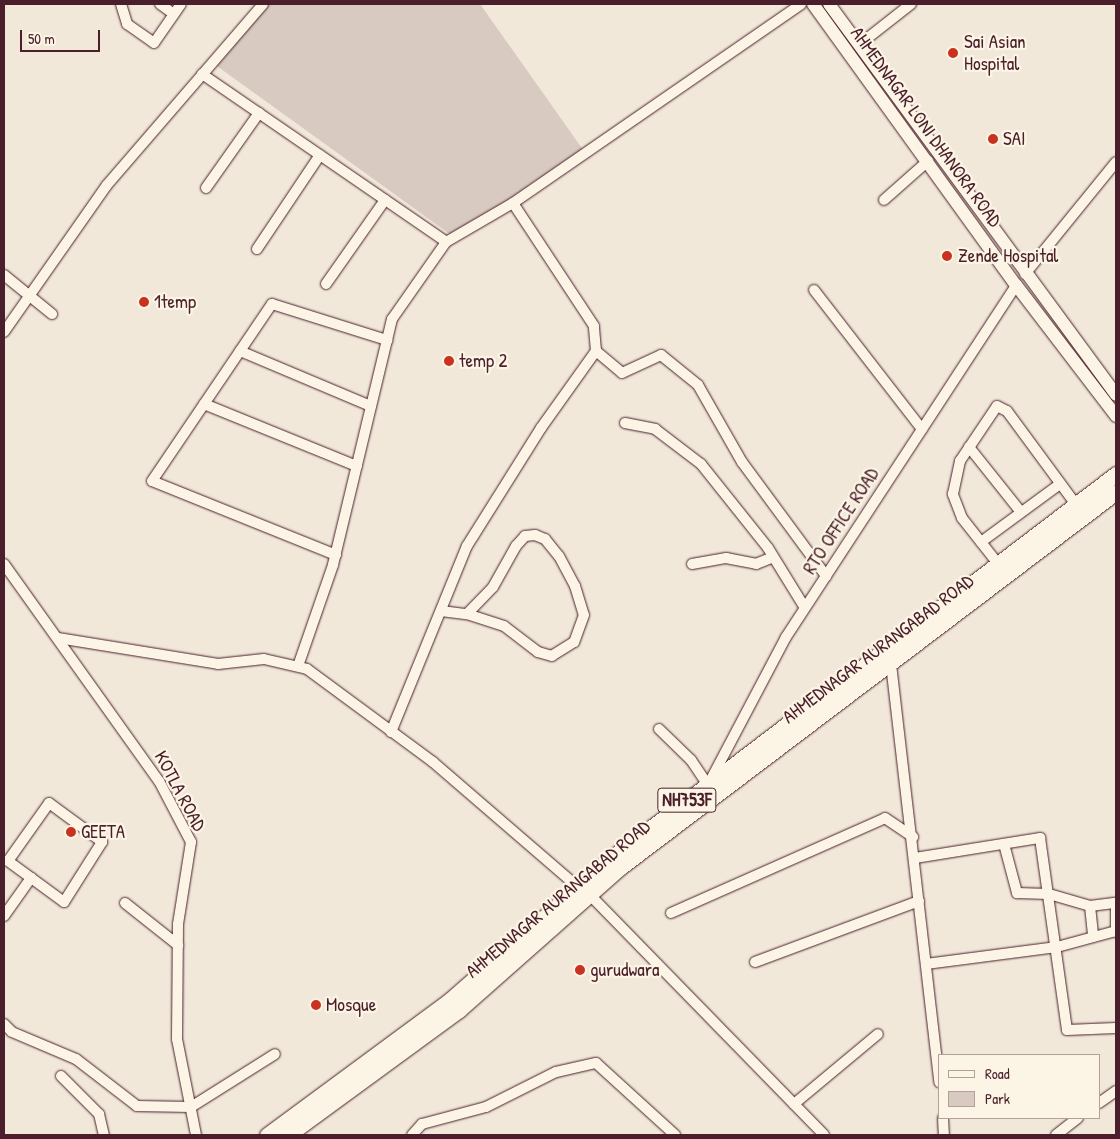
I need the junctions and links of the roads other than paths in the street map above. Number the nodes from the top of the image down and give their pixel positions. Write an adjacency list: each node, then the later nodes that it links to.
1 (120, 4): 9 (street)
2 (160, 4): 9 (street)
3 (181, 4): 9 (street)
4 (262, 4): 11 (street)
5 (801, 4): 19 (street)
6 (813, 4): 14 (main road, AHMEDNAGAR LONI DHANORA ROAD)
7 (830, 4): 10 (main road, AHMEDNAGAR LONI DHANORA ROAD)
8 (911, 4): 10 (street)
9 (174, 14)
10 (860, 44): 22 (main road, AHMEDNAGAR LONI DHANORA ROAD)
11 (202, 74): 12 (street); 27 (street)
12 (258, 113): 13 (street); 16 (street)
13 (320, 155): 17 (street); 21 (street)
14 (928, 160): 18 (street); 25 (main road, AHMEDNAGAR LONI DHANORA ROAD)
15 (1116, 162): 22 (street)
16 (206, 188)
17 (384, 200): 20 (street); 24 (street)
18 (884, 200)
19 (513, 203): 20 (street); 32 (street)
20 (446, 242): 30 (street)
21 (258, 250)
22 (1025, 274): 33 (main road, AHMEDNAGAR LONI DHANORA ROAD)
23 (4, 275): 27 (street)
24 (326, 284)
25 (1016, 285): 36 (main road, AHMEDNAGAR LONI DHANORA ROAD); 38 (street, RTO OFFICE ROAD)
26 (814, 290): 38 (street)
27 (30, 297): 28 (street); 29 (street)
28 (52, 314)
29 (4, 332)
30 (387, 340): 31 (street); 35 (street)
31 (240, 351): 34 (street); 35 (street)
32 (596, 351): 52 (street); 54 (street)
33 (1116, 395)
34 (204, 404): 40 (street); 47 (street)
35 (371, 406): 40 (street)
36 (1116, 416)
37 (625, 423): 48 (street)
38 (922, 429): 52 (street, RTO OFFICE ROAD)
39 (969, 448): 42 (street); 45 (street); 46 (street)
40 (357, 466): 47 (street)
41 (1116, 474): 44 (highway, NH753F)
42 (1060, 484): 44 (street); 45 (street)
43 (1116, 492): 57 (highway, AHMEDNAGAR AURANGABAD ROAD / NH753F)
44 (1076, 506): 51 (highway, NH753F)
45 (1020, 510): 46 (street)
46 (981, 542): 51 (street)
47 (336, 555): 58 (street)
48 (772, 557): 50 (street); 53 (street)
49 (4, 564): 56 (street, KOTLA ROAD)
50 (692, 564)
51 (999, 565): 61 (highway, NH753F)
52 (826, 576): 53 (street, RTO OFFICE ROAD)
53 (805, 608): 61 (street, RTO OFFICE ROAD)
54 (440, 611): 55 (street); 60 (street)
55 (467, 614): 55 (street)
56 (58, 638): 58 (street); 75 (street, KOTLA ROAD)
57 (891, 664): 62 (street); 66 (highway, AHMEDNAGAR AURANGABAD ROAD / NH753F)
58 (298, 666): 60 (street)
59 (659, 729): 61 (street)
60 (391, 732): 66 (street)
61 (708, 785): 66 (highway, NH753F)
62 (913, 837): 64 (street); 71 (street)
63 (1004, 844): 64 (street); 67 (street); 67 (street)
64 (915, 858): 68 (street)
65 (31, 878): 65 (street); 72 (street)
66 (584, 891): 87 (street); 94 (highway, NH753F); 95 (highway, AHMEDNAGAR AURANGABAD ROAD / NH753F)
67 (1049, 894): 70 (street); 76 (street)
68 (919, 901): 77 (street); 78 (street)
69 (125, 903): 75 (street)
70 (1090, 906): 73 (street); 74 (street)
71 (670, 913)
72 (4, 916)
73 (1116, 932): 74 (street)
74 (1093, 937): 76 (street)
75 (178, 945): 88 (street, KOTLA ROAD)
76 (1057, 947): 78 (street); 80 (street)
77 (755, 962)
78 (926, 964): 83 (street)
79 (4, 1024): 88 (street)
80 (1116, 1028)
81 (878, 1034): 87 (street)
82 (275, 1054): 88 (street)
83 (938, 1073)
84 (60, 1076): 92 (street)
85 (1116, 1091): 86 (street)
86 (1100, 1102)
87 (794, 1104): 98 (street)
88 (191, 1107): 93 (street, KOTLA ROAD)
89 (943, 1119): 99 (street)
90 (1077, 1119): 91 (street)
91 (1060, 1132): 100 (street)
92 (104, 1135)
93 (196, 1135)
94 (267, 1135)
95 (288, 1135)
96 (412, 1135): 97 (street)
97 (675, 1135)
98 (824, 1135)
99 (944, 1135)
100 (1046, 1135)

